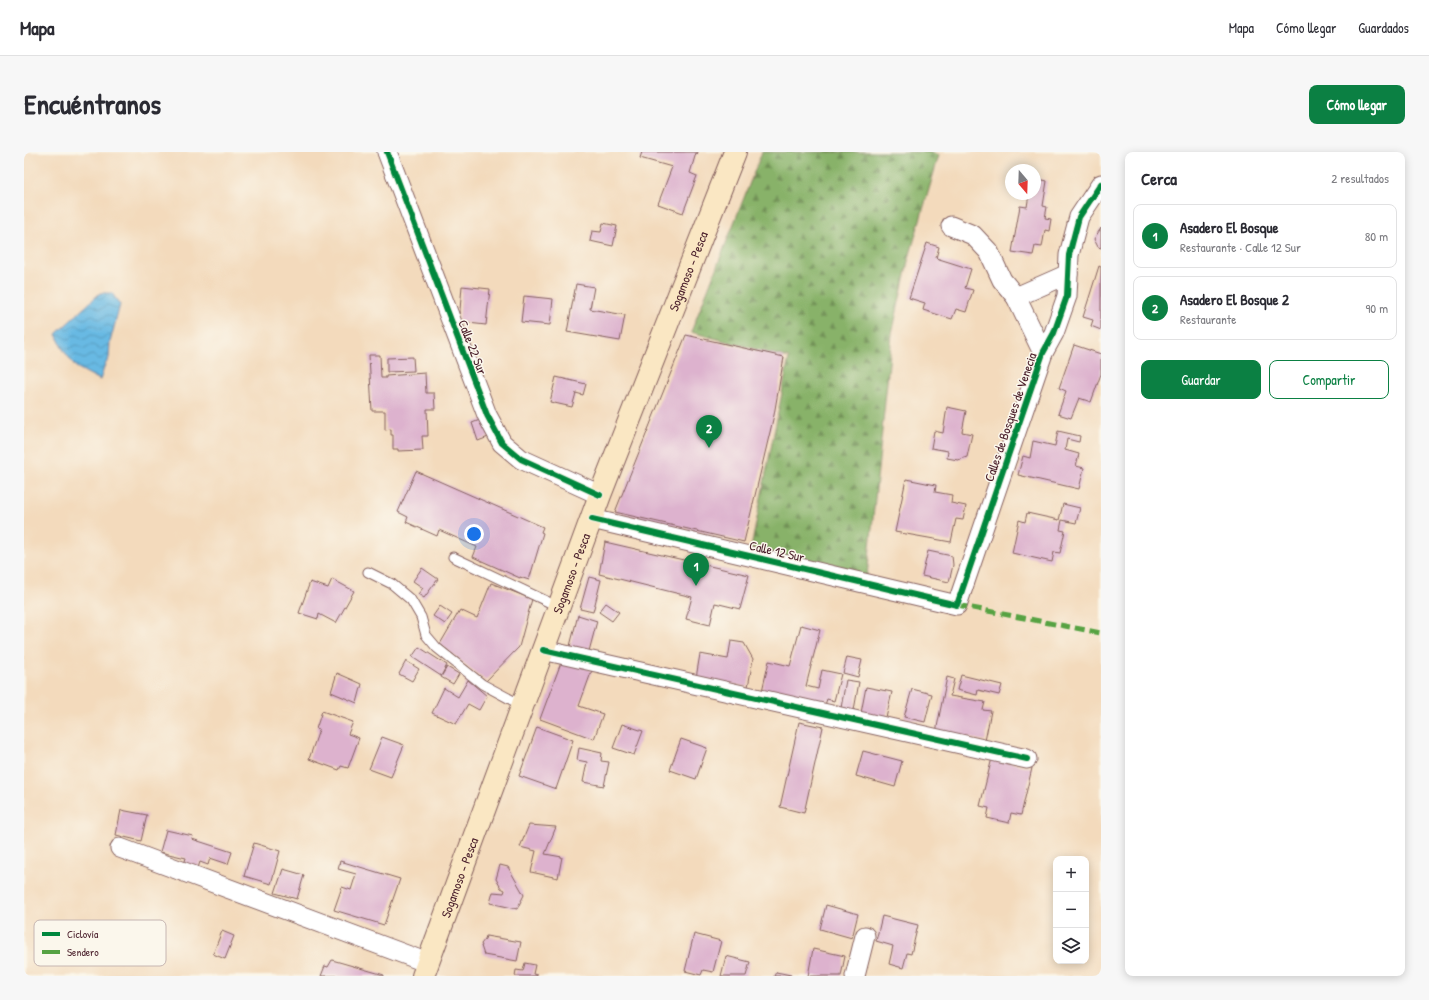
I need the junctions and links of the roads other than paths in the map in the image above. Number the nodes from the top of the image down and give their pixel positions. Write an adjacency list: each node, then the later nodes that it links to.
1 (387, 152): 8 (street, Calle 22 Sur)
2 (735, 152): 8 (main road, Sogamoso - Pesca)
3 (1101, 184): 5 (street, Calles de Bosques de Venecia)
4 (951, 226): 6 (street, Calles de Bosques de Venecia)
5 (1068, 274): 6 (street); 7 (street, Calles de Bosques de Venecia)
6 (1016, 297): 7 (street, Calles de Bosques de Venecia)
7 (1043, 353): 12 (street, Calles de Bosques de Venecia)
8 (600, 495): 9 (main road, Sogamoso - Pesca)
9 (592, 519): 12 (street, Calle 12 Sur); 13 (main road, Sogamoso - Pesca)
10 (453, 557): 13 (lane)
11 (368, 572): 15 (lane)
12 (957, 605)
13 (559, 606): 14 (main road, Sogamoso - Pesca)
14 (543, 650): 15 (main road, Sogamoso - Pesca); 16 (street)
15 (522, 706): 19 (main road, Sogamoso - Pesca)
16 (1027, 759)
17 (120, 848): 19 (street)
18 (865, 936): 20 (street)
19 (426, 969)
20 (855, 976)

